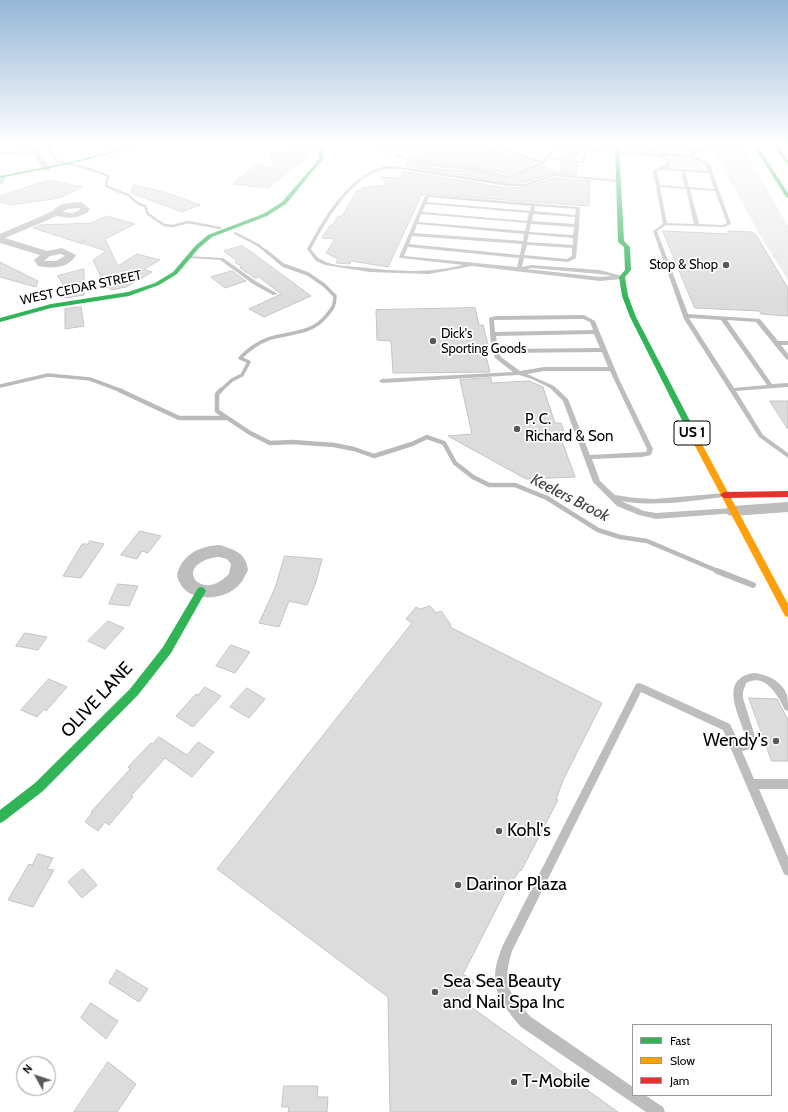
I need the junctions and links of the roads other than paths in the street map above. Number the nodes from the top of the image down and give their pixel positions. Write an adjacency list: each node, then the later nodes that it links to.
1 (289, 197): 30 (main road, WEST CEDAR STREET)
2 (343, 197): 35 (lane)
3 (427, 197): 9 (lane)
4 (437, 197): 10 (lane)
5 (618, 197): 36 (main road, US 1)
6 (660, 197): 17 (lane)
7 (689, 197): 18 (lane)
8 (719, 197): 18 (lane)
9 (424, 203): 11 (lane); 13 (lane)
10 (532, 205): 11 (lane); 14 (lane)
11 (531, 212): 14 (lane); 15 (lane)
12 (57, 213): 22 (street)
13 (420, 213): 15 (lane); 16 (lane)
14 (577, 216): 19 (lane)
15 (529, 222): 19 (lane); 20 (lane)
16 (416, 223): 20 (lane); 21 (lane)
17 (665, 224): 18 (lane); 38 (lane)
18 (697, 225)
19 (577, 226): 23 (lane)
20 (527, 232): 23 (lane); 25 (lane)
21 (411, 234): 25 (lane); 26 (lane)
22 (0, 237)
23 (576, 237): 27 (lane)
24 (0, 240): 28 (street)
25 (524, 243): 27 (lane); 29 (lane)
26 (406, 245): 29 (lane); 31 (lane)
27 (575, 247): 29 (lane)
28 (47, 254)
29 (521, 256): 34 (lane)
30 (189, 257): 37 (lane); 40 (main road, WEST CEDAR STREET)
31 (401, 257): 33 (lane); 35 (lane)
32 (612, 262): 36 (main road, US 1)
33 (472, 264): 34 (lane); 35 (lane)
34 (520, 269): 36 (lane)
35 (390, 271)
36 (622, 277): 59 (main road, US 1)
37 (275, 294)
38 (686, 316): 39 (lane); 53 (lane)
39 (723, 318): 43 (lane); 52 (lane)
40 (0, 320)
41 (597, 332): 42 (lane); 42 (lane); 45 (lane)
42 (493, 334): 46 (lane)
43 (776, 343): 44 (lane); 47 (lane)
44 (788, 343)
45 (604, 350): 46 (lane); 48 (lane)
46 (496, 351): 49 (lane)
47 (788, 358)
48 (611, 368): 49 (lane); 57 (lane)
49 (519, 374): 50 (lane); 57 (lane)
50 (382, 381)
51 (788, 385): 52 (lane)
52 (771, 386): 53 (lane)
53 (731, 390): 54 (lane)
54 (773, 446): 55 (lane); 56 (lane)
55 (788, 450)
56 (788, 456)
57 (588, 457): 60 (lane)
58 (788, 494): 59 (main road)
59 (724, 496): 60 (lane); 62 (main road, US 1)
60 (614, 497): 62 (lane)
61 (788, 507): 62 (street)
62 (732, 511): 64 (main road, US 1)
63 (201, 591): 69 (main road, OLIVE LANE)
64 (788, 613)
65 (788, 707): 66 (lane)
66 (736, 748): 67 (lane); 71 (lane)
67 (753, 784): 68 (lane); 70 (lane)
68 (788, 784)
69 (0, 816)
70 (788, 870)
71 (632, 1094)
72 (635, 1096): 73 (lane)
73 (658, 1112)

